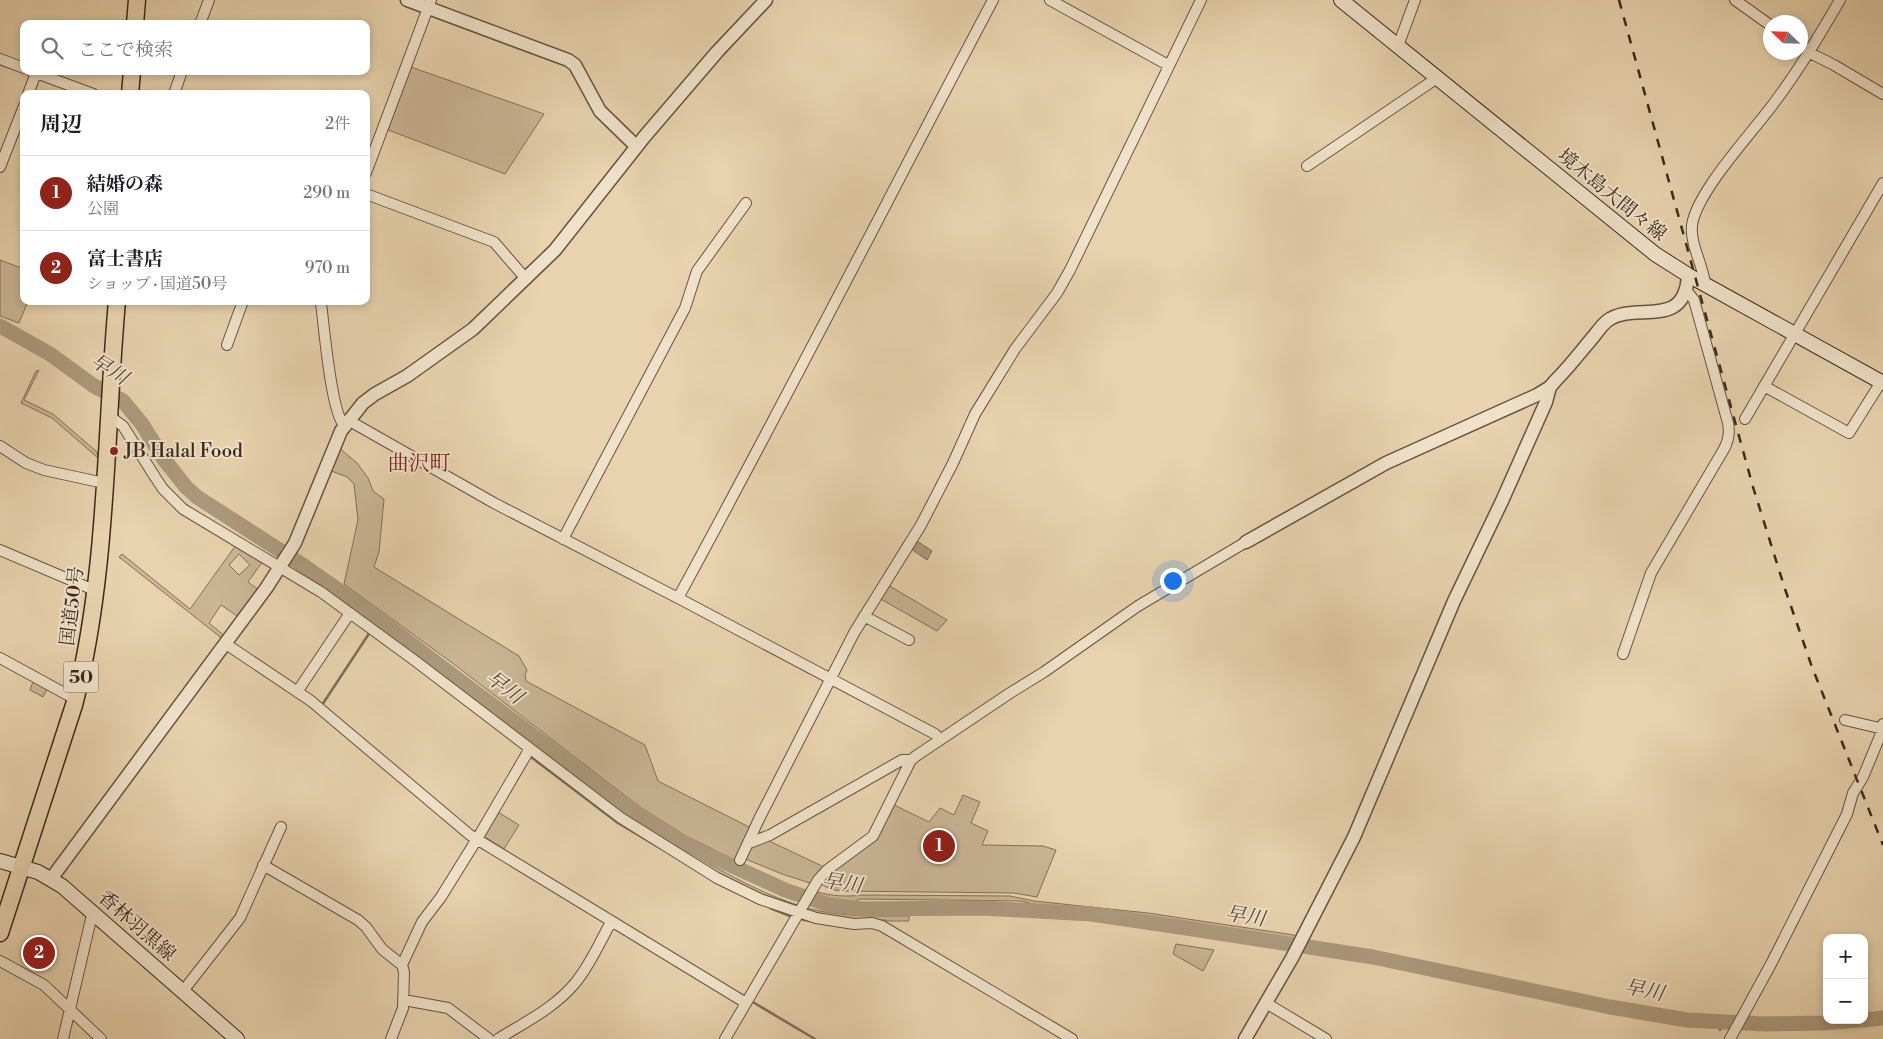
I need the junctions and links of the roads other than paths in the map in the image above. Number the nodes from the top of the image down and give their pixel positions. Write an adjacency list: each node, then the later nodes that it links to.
1 (137, 0): 13 (highway)
2 (209, 0): 14 (street)
3 (407, 0): 12 (street)
4 (766, 0): 32 (street)
5 (993, 0): 61 (street)
6 (1050, 0): 19 (street)
7 (1201, 0): 19 (street)
8 (1341, 0): 16 (main road, 境木島大間々線)
9 (1415, 0): 16 (street)
10 (1735, 0): 15 (street)
11 (1840, 0): 17 (street)
12 (430, 4): 32 (street); 33 (street)
13 (135, 20)
14 (202, 20)
15 (1763, 20)
16 (1398, 46): 25 (main road, 境木島大間々線)
17 (1810, 53): 30 (street); 41 (street)
18 (0, 60): 20 (street)
19 (1168, 65): 63 (street)
20 (20, 67)
21 (33, 75): 26 (street)
22 (42, 75): 27 (street)
23 (132, 75): 28 (highway)
24 (181, 75): 29 (street)
25 (1437, 78): 34 (street); 39 (main road, 境木島大間々線)
26 (29, 90)
27 (82, 90)
28 (130, 90)
29 (175, 90)
30 (1883, 94)
31 (20, 116): 35 (street)
32 (636, 146): 40 (street)
33 (370, 162)
34 (1307, 166)
35 (0, 167)
36 (1883, 184): 46 (street)
37 (370, 196): 40 (street)
38 (746, 204): 56 (street)
39 (1688, 275): 41 (main road, 境木島大間々線); 42 (street)
40 (526, 279): 53 (street)
41 (1704, 284): 46 (main road, 境木島大間々線)
42 (1687, 291): 50 (street); 66 (street)
43 (116, 305): 51 (highway, 国道50号 / 50)
44 (241, 305): 47 (street)
45 (321, 305): 53 (street)
46 (1794, 334): 48 (main road, 境木島大間々線); 49 (street)
47 (226, 345)
48 (1882, 383): 49 (street)
49 (1764, 386): 52 (street)
50 (1550, 387): 57 (street); 92 (street)
51 (108, 413): 55 (highway, 国道50号 / 50); 59 (street)
52 (1745, 419)
53 (346, 422): 56 (street); 59 (street)
54 (0, 446): 55 (street)
55 (104, 483): 60 (highway, 国道50号 / 50)
56 (563, 539): 61 (street)
57 (1246, 542): 73 (street)
58 (0, 550): 60 (street)
59 (280, 566): 62 (street); 65 (street)
60 (96, 590): 70 (highway, 国道50号 / 50)
61 (678, 598): 68 (street)
62 (350, 613): 69 (street); 74 (street)
63 (864, 616): 64 (street); 68 (street)
64 (909, 640)
65 (226, 644): 69 (street); 83 (street)
66 (1623, 654)
67 (0, 658): 70 (street)
68 (832, 680): 73 (street); 78 (street)
69 (297, 692): 77 (street)
70 (75, 699): 82 (highway, 国道50号 / 50)
71 (1845, 720): 72 (street)
72 (1883, 728): 95 (street)
73 (940, 739): 75 (street)
74 (529, 750): 77 (street); 84 (street)
75 (911, 760): 78 (street); 84 (street)
76 (281, 827): 81 (street)
77 (477, 839): 86 (street); 89 (street)
78 (749, 843): 79 (street)
79 (740, 860)
80 (0, 861): 82 (main road, 香林羽黒線)
81 (263, 865): 89 (street); 90 (street)
82 (22, 867): 83 (main road, 香林羽黒線); 87 (highway, 国道50号 / 50)
83 (50, 878): 85 (main road, 香林羽黒線)
84 (800, 911): 93 (street); 103 (street)
85 (94, 913): 90 (main road, 香林羽黒線); 94 (street)
86 (611, 922): 93 (street); 101 (street)
87 (0, 933)
88 (0, 961): 94 (street)
89 (402, 965): 91 (street)
90 (183, 991): 98 (main road, 香林羽黒線)
91 (404, 1000): 99 (street); 100 (street)
92 (1266, 1003): 104 (street); 105 (street)
93 (746, 1004): 102 (street)
94 (70, 1008): 96 (street); 97 (street)
95 (1732, 1036)
96 (63, 1039)
97 (101, 1039)
98 (237, 1039)
99 (391, 1039)
100 (489, 1039)
101 (498, 1039)
102 (725, 1039)
103 (1072, 1039)
104 (1245, 1039)
105 (1326, 1039)

